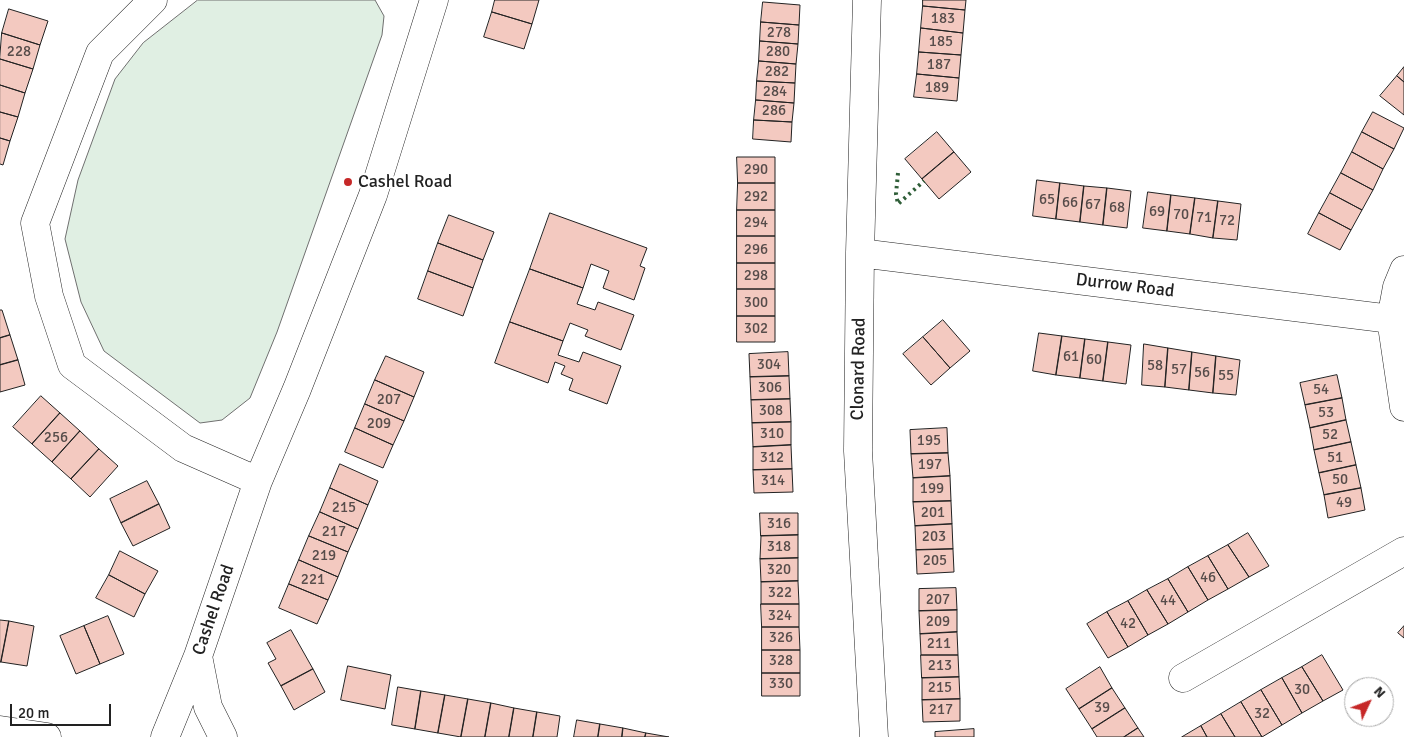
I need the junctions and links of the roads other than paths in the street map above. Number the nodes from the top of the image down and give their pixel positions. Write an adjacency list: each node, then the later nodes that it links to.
1 (153, 0): 8 (street)
2 (434, 0): 8 (street, Cashel Road)
3 (867, 0): 4 (street, Clonard Road)
4 (860, 253): 6 (street, Durrow Road); 16 (street, Clonard Road)
5 (1404, 270): 6 (street)
6 (1391, 319): 7 (street)
7 (1404, 407)
8 (258, 481): 10 (street, Cashel Road)
9 (1404, 551): 11 (street)
10 (198, 656): 14 (street, Cashel Road); 15 (street)
11 (1183, 678)
12 (0, 730): 13 (street)
13 (47, 737)
14 (165, 737)
15 (223, 737)
16 (874, 737)

